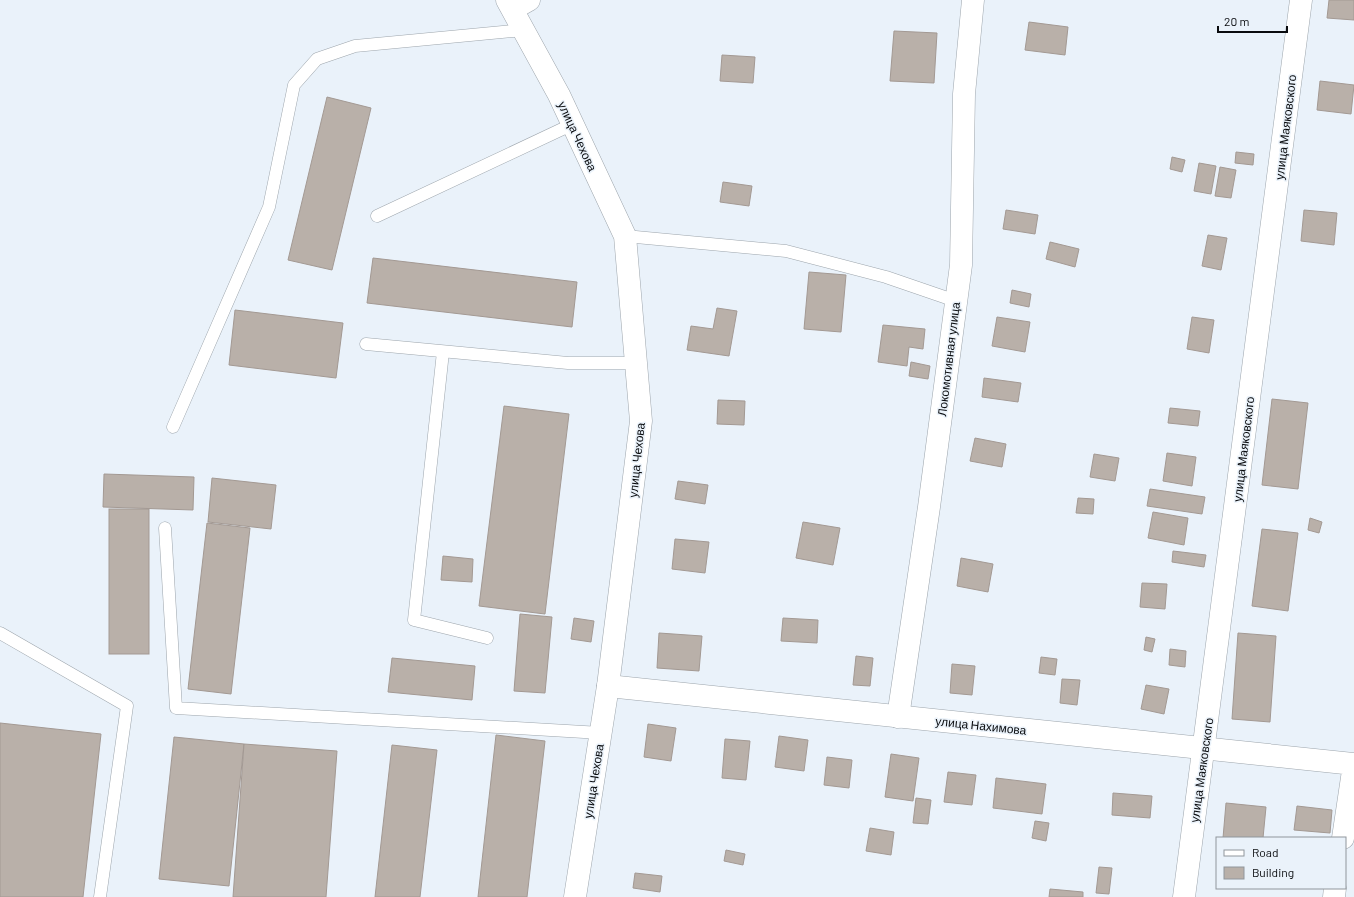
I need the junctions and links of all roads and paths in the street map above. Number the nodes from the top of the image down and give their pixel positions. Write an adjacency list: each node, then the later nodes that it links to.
1 (973, 0): 8 (street, Локомотивная улица)
2 (1302, 0): 19 (street, улица Маяковского)
3 (516, 3): 4 (street, улица Чехова)
4 (524, 30): 5 (street, улица Чехова); 12 (lane)
5 (573, 124): 6 (lane); 7 (street, улица Чехова)
6 (377, 216)
7 (625, 236): 8 (lane); 11 (street, улица Чехова)
8 (956, 302): 17 (street, Локомотивная улица)
9 (366, 344): 10 (lane)
10 (443, 352): 11 (lane); 15 (lane)
11 (636, 363): 16 (street, улица Чехова)
12 (172, 427)
13 (165, 528): 18 (lane)
14 (0, 633): 22 (lane)
15 (487, 638)
16 (608, 686): 17 (street, улица Нахимова); 18 (street, улица Чехова)
17 (898, 717): 19 (street, улица Нахимова)
18 (601, 733): 23 (street, улица Чехова)
19 (1204, 749): 20 (street, улица Нахимова); 24 (street, улица Маяковского)
20 (1354, 764): 21 (street)
21 (1343, 837)
22 (100, 897)
23 (575, 897)
24 (1184, 897)

